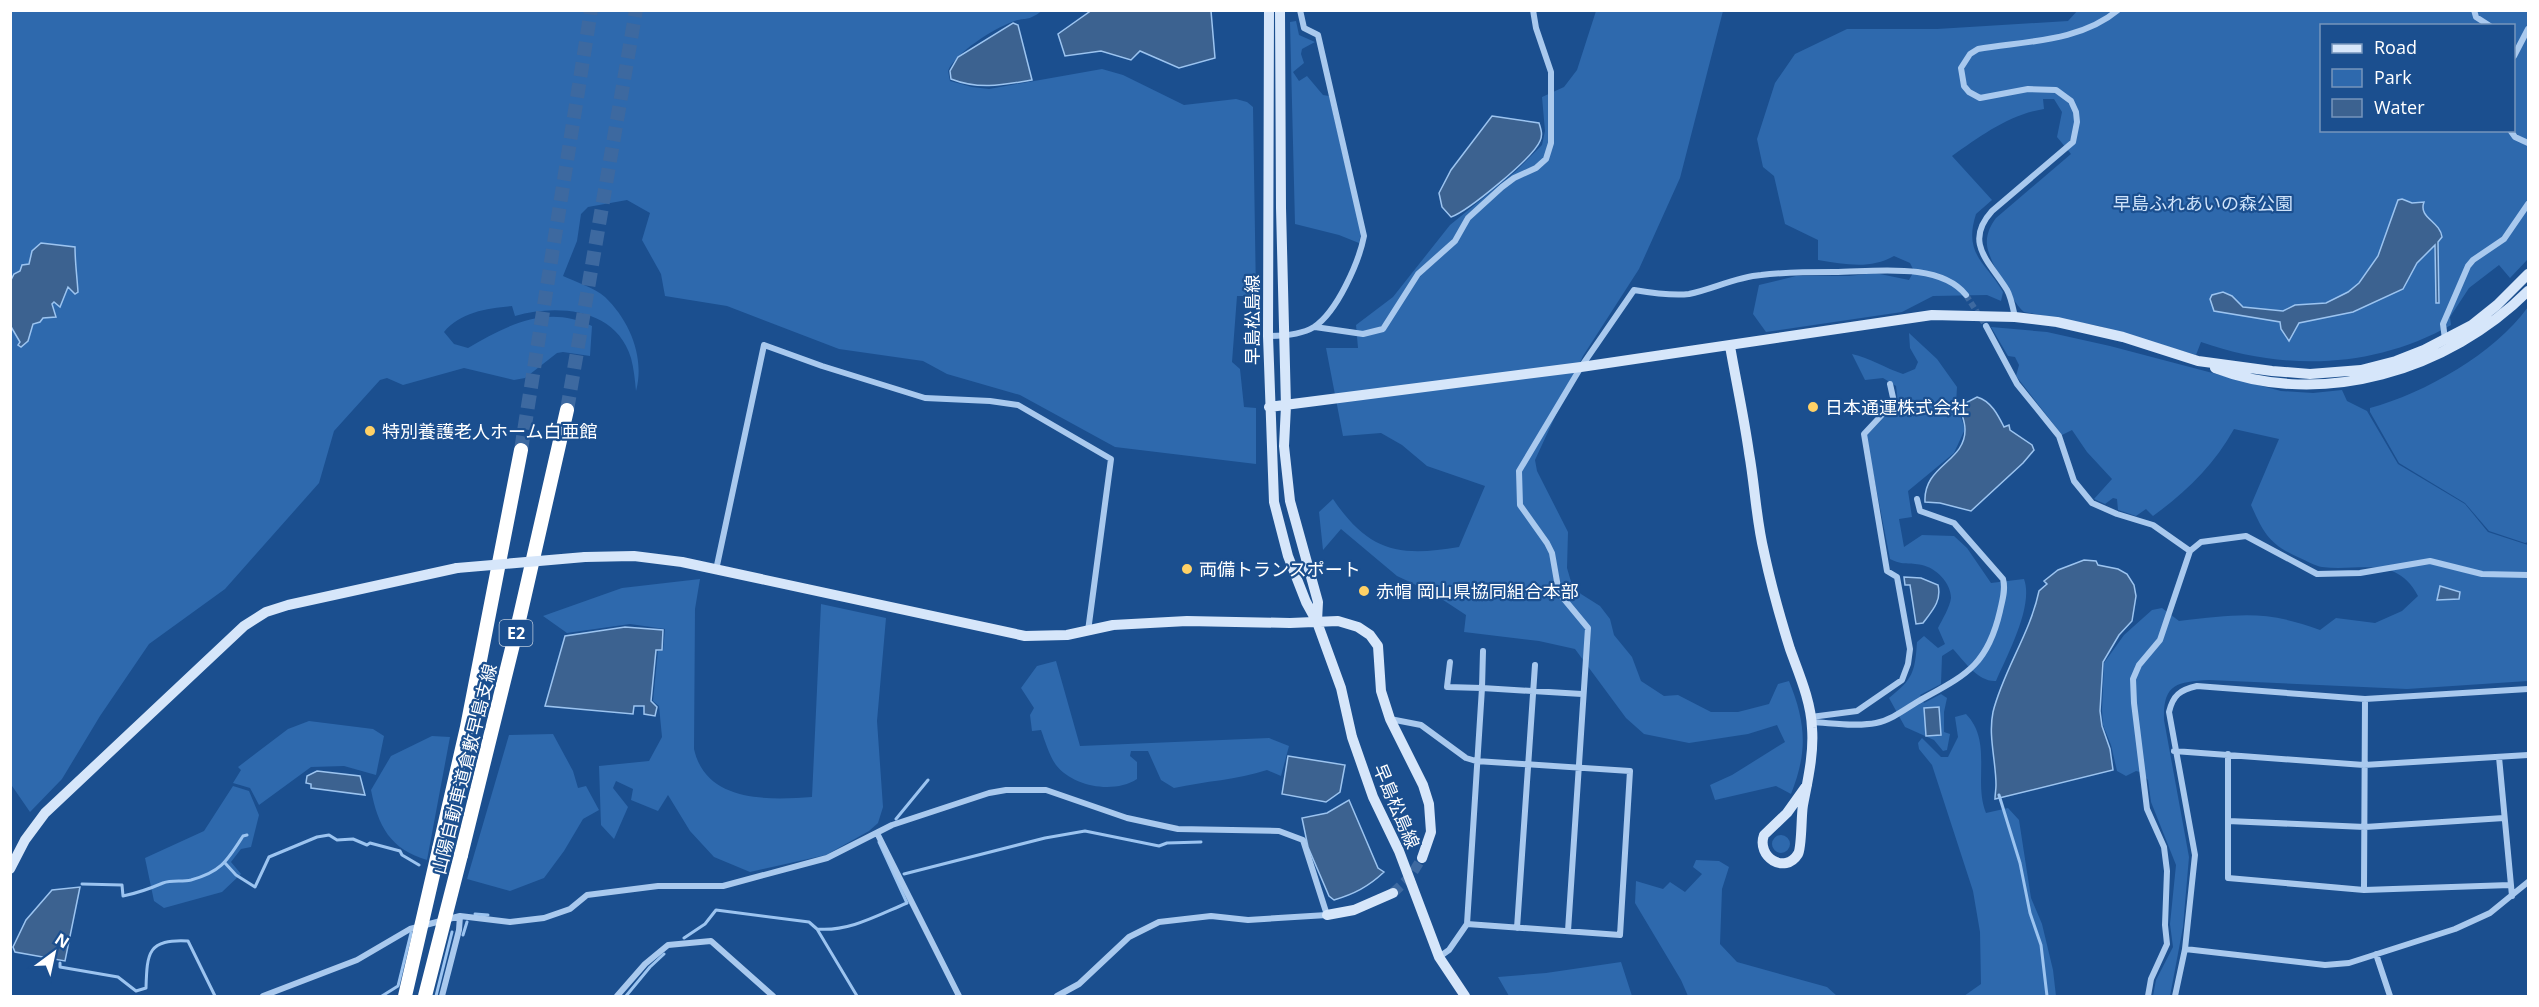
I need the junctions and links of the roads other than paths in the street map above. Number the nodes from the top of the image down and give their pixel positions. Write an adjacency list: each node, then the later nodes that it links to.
1 (1269, 10): 21 (street, 早島松島線)
2 (1280, 10): 22 (street, 早島松島線)
3 (1300, 10): 20 (street)
4 (1533, 10): 20 (street)
5 (2118, 10): 18 (street)
6 (2474, 10): 7 (street)
7 (2487, 24)
8 (2529, 29): 10 (street)
9 (2515, 40): 10 (street)
10 (2520, 43): 11 (street)
11 (2515, 54)
12 (2511, 132): 13 (street)
13 (2529, 143)
14 (2529, 204): 23 (street)
15 (2529, 274): 23 (street)
16 (2529, 291): 25 (street)
17 (1966, 295): 26 (street)
18 (2015, 317): 24 (street); 25 (street)
19 (1986, 326): 33 (street)
20 (1315, 327): 22 (street)
21 (1268, 336): 22 (street); 29 (street, 早島松島線)
22 (1284, 336): 28 (street, 早島松島線)
23 (2445, 339): 25 (street)
24 (1730, 345): 26 (street); 47 (street)
25 (2198, 361)
26 (1581, 367): 28 (street); 44 (street)
27 (1890, 384): 47 (street)
28 (1286, 406): 29 (street); 36 (street, 早島松島線)
29 (1269, 407): 36 (street, 早島松島線)
30 (567, 410): 78 (highway, 山陽自動車道倉敷早島支線 / E2, bridge)
31 (521, 450): 77 (highway, 山陽自動車道倉敷早島支線 / E2, bridge)
32 (1917, 499): 47 (street)
33 (2190, 552): 35 (street); 85 (street)
34 (716, 570): 37 (street); 37 (street); 62 (street, bridge)
35 (2529, 575)
36 (1317, 622): 37 (street); 46 (street); 75 (street, 早島松島線)
37 (1088, 631)
38 (1483, 651): 41 (street)
39 (1450, 662): 41 (street)
40 (1535, 665): 43 (street)
41 (1482, 688): 43 (street); 52 (street)
42 (2529, 689): 45 (street)
43 (1533, 691): 44 (street); 53 (street)
44 (1582, 693): 55 (street)
45 (2365, 699): 48 (street); 54 (street)
46 (1390, 719): 52 (street); 61 (street)
47 (1811, 720): 56 (street)
48 (2174, 751): 49 (street); 73 (street)
49 (2228, 754): 54 (street); 58 (street)
50 (2529, 755): 51 (street)
51 (2499, 757): 54 (street); 57 (street)
52 (1476, 761): 53 (street); 70 (street)
53 (1526, 765): 55 (street); 71 (street)
54 (2364, 765): 59 (street)
55 (1577, 768): 72 (street); 72 (street)
56 (1807, 785): 56 (street)
57 (2504, 818): 59 (street); 64 (street)
58 (2228, 820): 59 (street); 65 (street)
59 (2364, 827): 65 (street)
60 (877, 832): 68 (street); 69 (street); 82 (street)
61 (1422, 858)
62 (10, 869)
63 (2529, 882): 67 (street)
64 (2510, 885): 65 (street); 67 (street)
65 (2364, 891)
66 (1393, 893): 68 (street)
67 (2512, 896): 74 (street)
68 (1327, 915): 83 (street)
69 (460, 916): 76 (street); 79 (street)
70 (1467, 924): 71 (street); 75 (street)
71 (1516, 928): 72 (street)
72 (1568, 931)
73 (2185, 949): 74 (street); 86 (street)
74 (2376, 954): 87 (street)
75 (1438, 957): 84 (street, 早島松島線)
76 (263, 996)
77 (405, 996)
78 (425, 996)
79 (442, 996)
80 (617, 996): 81 (street)
81 (773, 996)
82 (959, 996)
83 (1057, 996)
84 (1465, 996)
85 (2148, 996)
86 (2175, 996)
87 (2390, 996)

